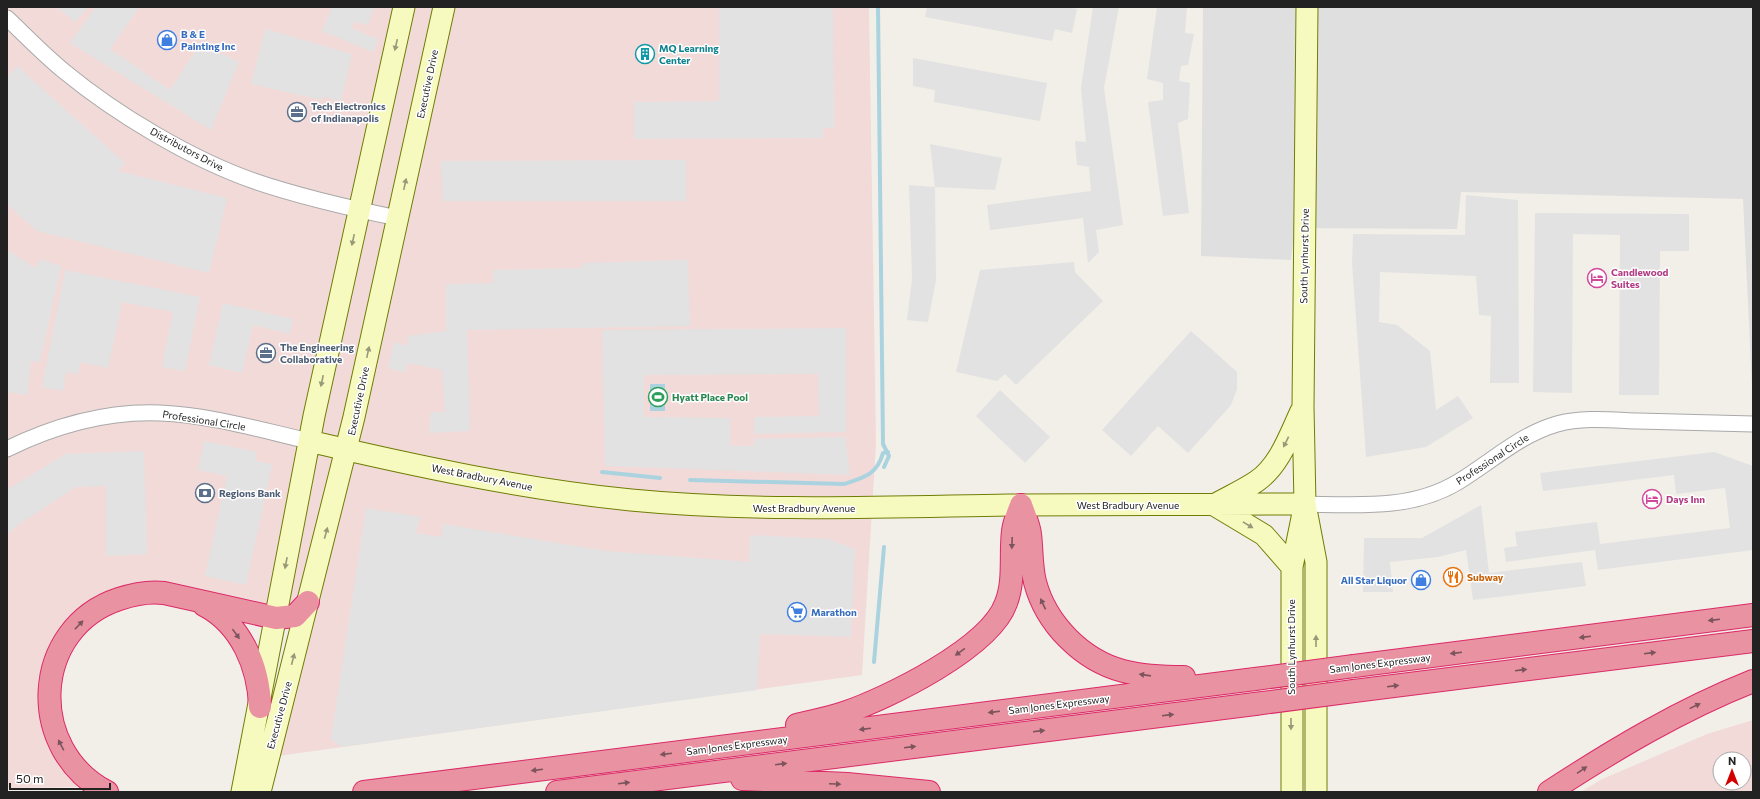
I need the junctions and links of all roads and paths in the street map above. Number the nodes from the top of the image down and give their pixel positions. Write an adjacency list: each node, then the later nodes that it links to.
1 (404, 7): 5 (street, Executive Drive, one-way to 5)
2 (444, 7): 6 (street, Executive Drive, one-way to 2)
3 (1307, 7): 7 (street, South Lynhurst Drive)
4 (7, 18): 5 (street, Distributors Drive)
5 (360, 210): 6 (street, Distributors Drive); 9 (street, Executive Drive, one-way to 9)
6 (398, 218): 11 (street, Executive Drive, one-way to 6)
7 (1303, 407): 12 (street, South Lynhurst Drive); 14 (street, one-way to 14)
8 (1753, 424): 12 (street, Professional Circle)
9 (310, 441): 10 (street, Professional Circle); 11 (street, West Bradbury Avenue); 19 (street, Executive Drive, one-way to 19)
10 (7, 449)
11 (346, 450): 13 (street, West Bradbury Avenue); 17 (street, Executive Drive, one-way to 11)
12 (1305, 504): 14 (street, West Bradbury Avenue); 15 (street, South Lynhurst Drive); 34 (street, South Lynhurst Drive, one-way to 12)
13 (1021, 505): 14 (street, West Bradbury Avenue); 21 (highway, one-way to 13); 24 (highway, one-way to 24)
14 (1214, 505): 15 (street, one-way to 15)
15 (1292, 567): 33 (street, South Lynhurst Drive, one-way to 33)
16 (196, 601): 19 (highway); 23 (highway, one-way to 23); 27 (highway, one-way to 16)
17 (308, 602): 19 (highway); 25 (street, Executive Drive, one-way to 17)
18 (1753, 616): 21 (highway, Sam Jones Expressway, one-way to 21, bridge)
19 (276, 618): 23 (street, Executive Drive)
20 (1753, 641): 26 (highway, one-way to 20, bridge)
21 (1255, 679): 24 (highway, Sam Jones Expressway, one-way to 24)
22 (1753, 681): 35 (highway, one-way to 22)
23 (260, 707): 25 (street, Executive Drive)
24 (705, 749): 30 (highway, Sam Jones Expressway, one-way to 30)
25 (257, 766): 28 (street, Executive Drive); 29 (street, Executive Drive)
26 (673, 777): 31 (highway, one-way to 26); 32 (highway, one-way to 32)
27 (107, 792)
28 (242, 792)
29 (260, 792)
30 (364, 792)
31 (557, 792)
32 (928, 792)
33 (1292, 792)
34 (1316, 792)
35 (1549, 792)

